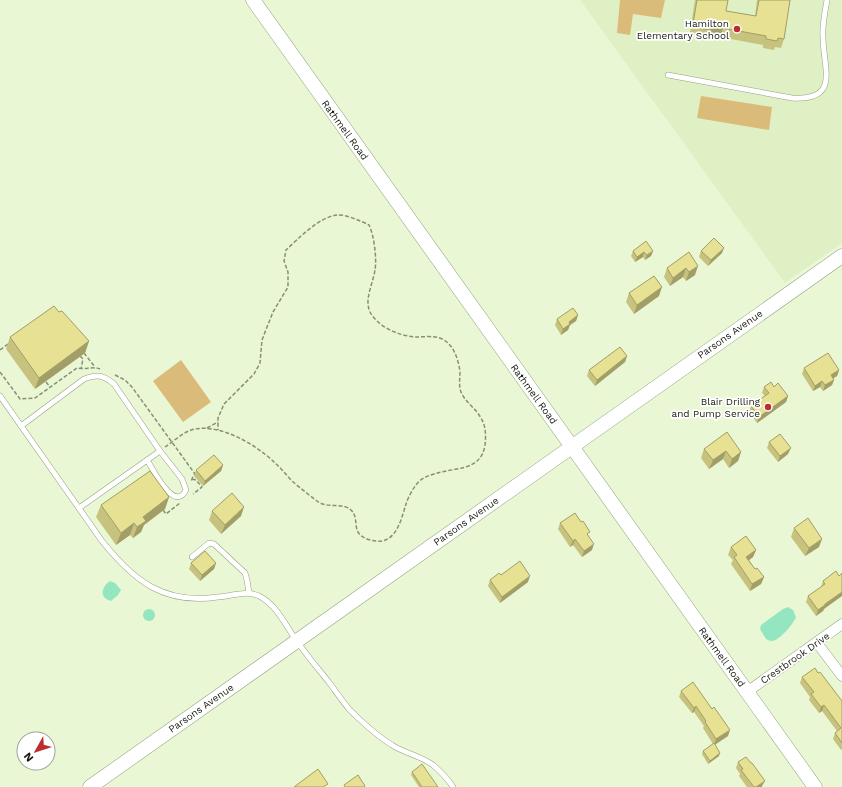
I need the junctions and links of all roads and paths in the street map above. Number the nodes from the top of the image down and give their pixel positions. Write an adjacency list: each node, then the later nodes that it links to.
1 (252, 0): 22 (street, Rathmell Road)
2 (827, 0): 3 (lane)
3 (668, 75)
4 (842, 256): 22 (street, Parsons Avenue)
5 (10, 343): 6 (path)
6 (0, 350)
7 (84, 354): 9 (path)
8 (80, 356): 10 (path)
9 (95, 367): 10 (path); 11 (path)
10 (81, 369): 15 (path)
11 (102, 370)
12 (0, 372): 15 (path)
13 (115, 375): 21 (path)
14 (46, 382): 15 (path)
15 (50, 387)
16 (0, 396): 18 (lane)
17 (218, 422): 19 (path); 20 (path); 20 (path)
18 (21, 426): 23 (lane); 29 (lane)
19 (207, 428): 20 (path); 21 (path)
20 (218, 430)
21 (172, 442): 23 (path)
22 (571, 446): 33 (street, Parsons Avenue); 36 (street, Rathmell Road)
23 (160, 452): 24 (lane); 24 (lane)
24 (147, 460): 29 (lane)
25 (192, 479): 26 (path)
26 (192, 494)
27 (176, 501): 28 (path)
28 (182, 502)
29 (79, 508): 31 (lane)
30 (192, 557): 31 (lane)
31 (249, 593): 33 (lane)
32 (842, 624): 34 (street, Crestbrook Drive)
33 (296, 641): 37 (street, Parsons Avenue); 38 (lane)
34 (817, 643): 35 (street); 36 (street, Crestbrook Drive)
35 (842, 676)
36 (747, 692): 39 (street, Rathmell Road)
37 (90, 787)
38 (453, 787)
39 (815, 787)

